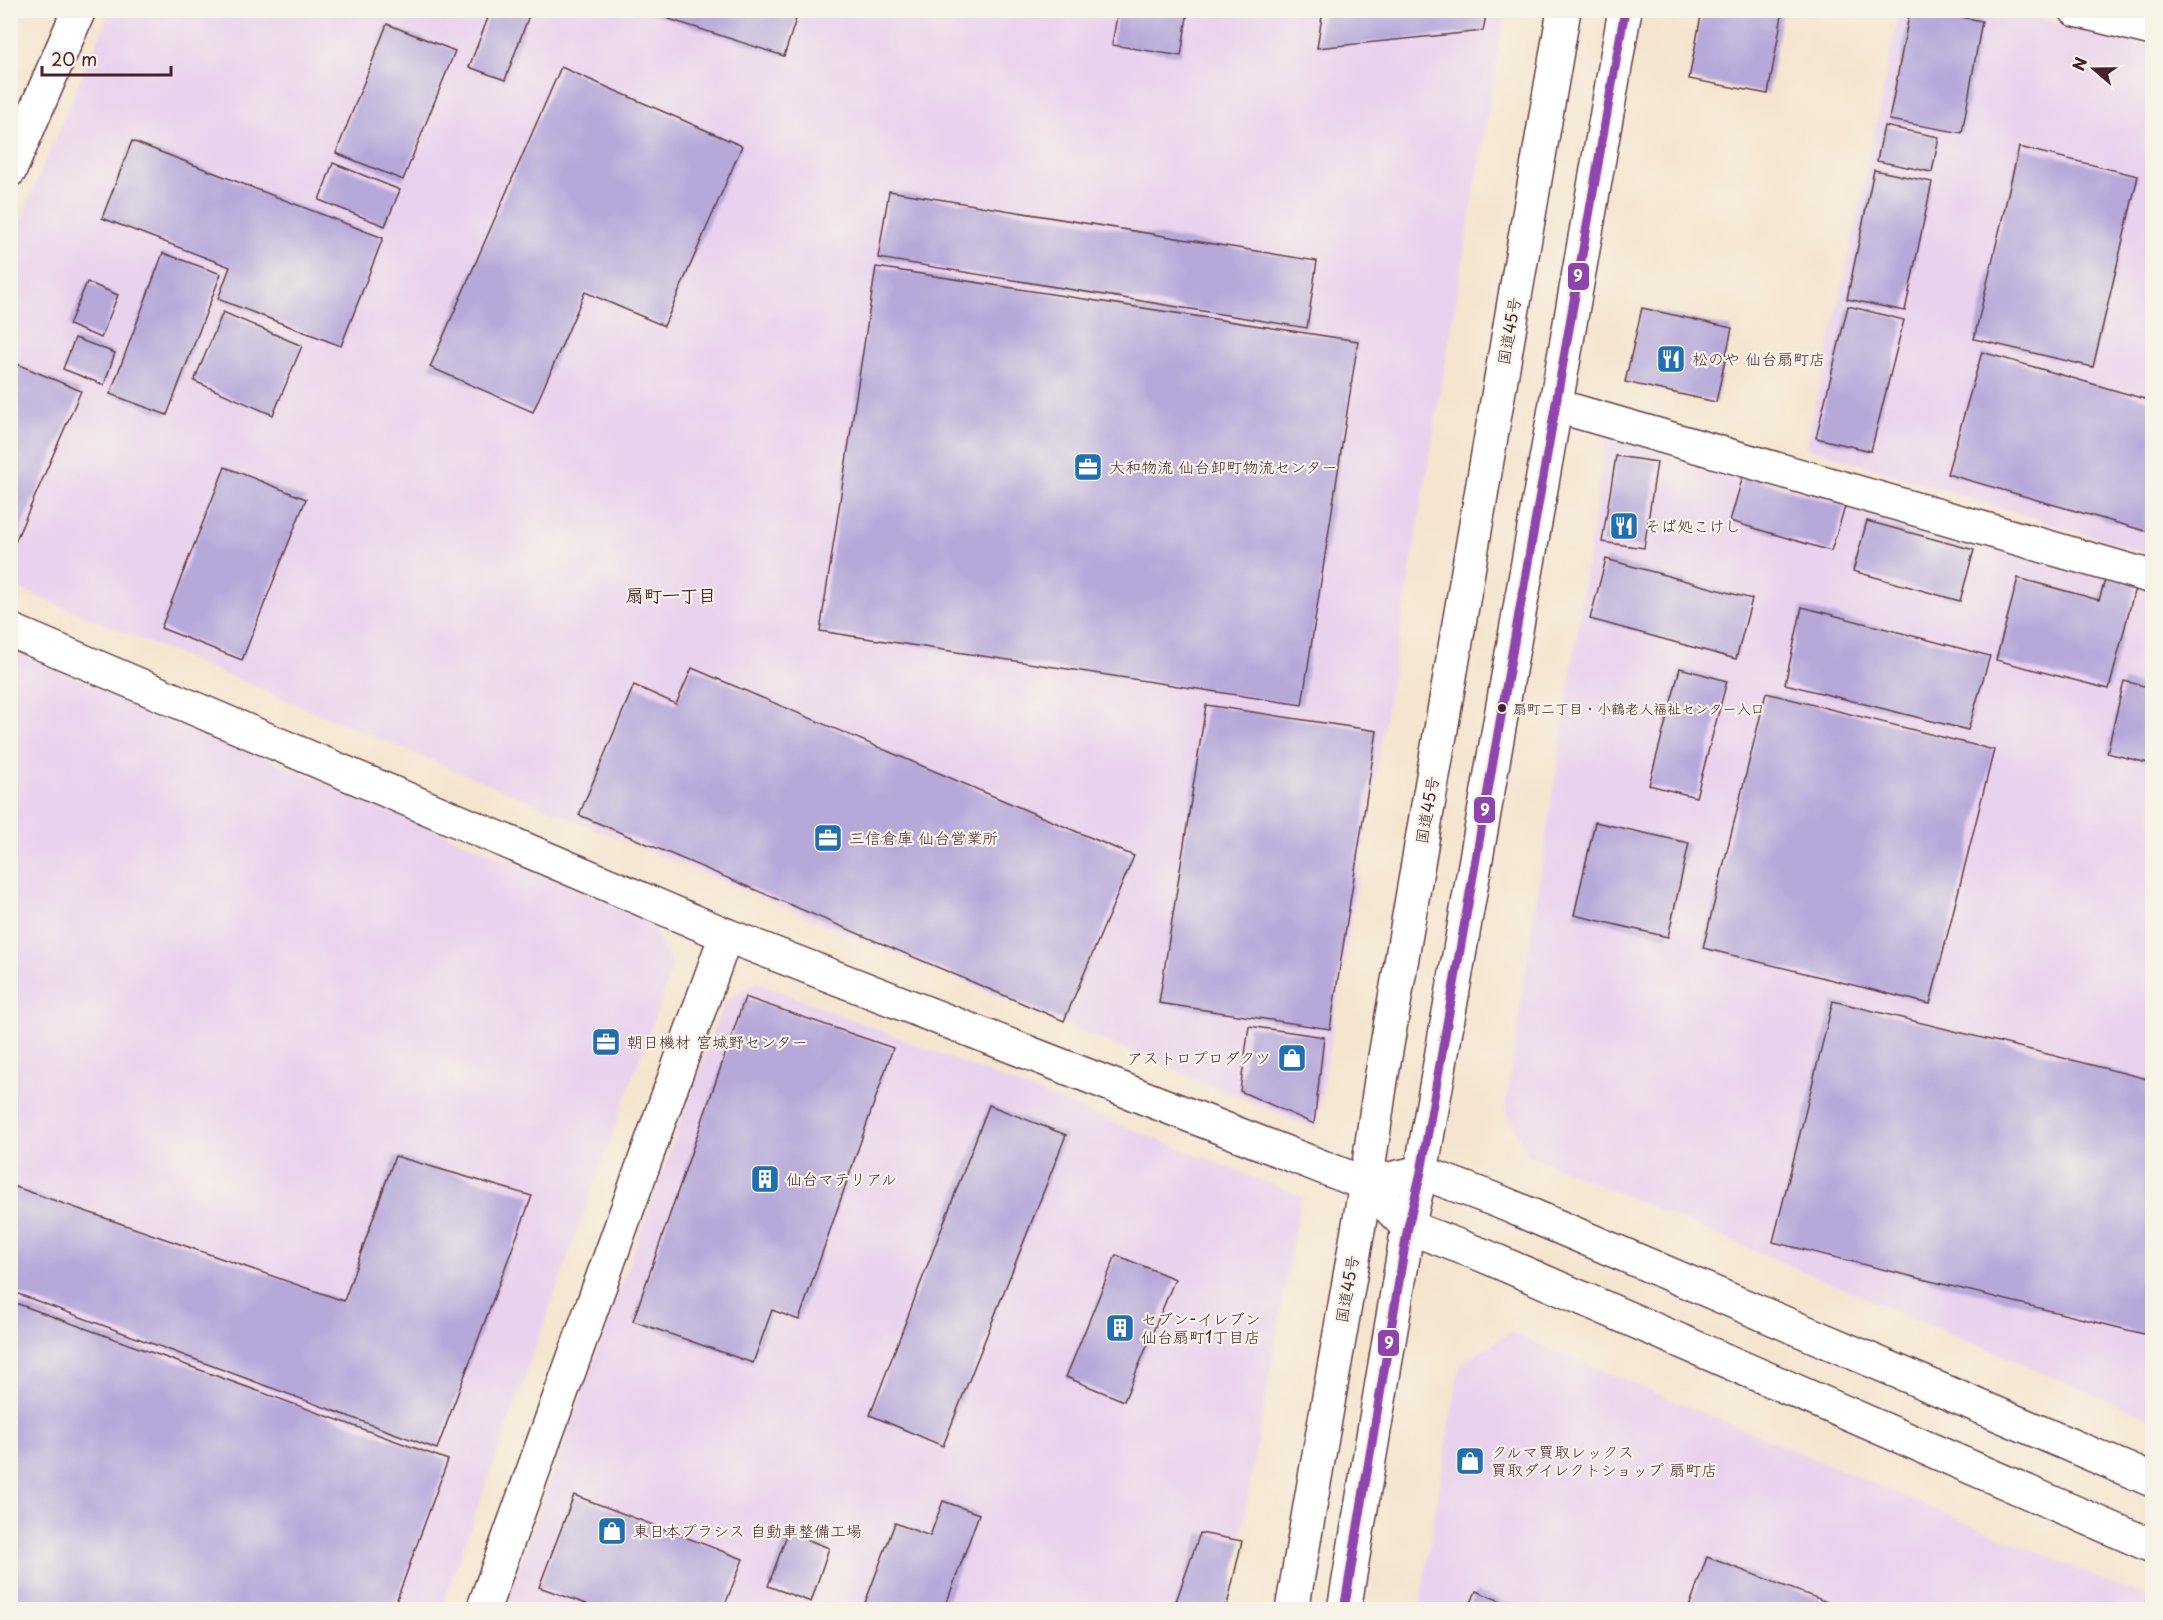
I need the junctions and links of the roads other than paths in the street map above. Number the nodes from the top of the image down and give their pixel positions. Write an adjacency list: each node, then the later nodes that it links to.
1 (79, 10): 6 (main road)
2 (1564, 10): 12 (main road, 国道45号)
3 (1625, 10): 7 (main road)
4 (2076, 10): 5 (main road)
5 (2152, 28)
6 (10, 170)
7 (1557, 406): 8 (main road); 11 (main road)
8 (2152, 577)
9 (10, 630): 10 (main road)
10 (726, 935): 12 (main road); 16 (main road)
11 (1421, 1172): 12 (main road); 13 (main road); 14 (main road)
12 (1366, 1184): 13 (main road); 17 (main road, 国道45号)
13 (1408, 1227): 15 (main road); 18 (main road)
14 (2152, 1480)
15 (2152, 1546)
16 (483, 1610)
17 (1292, 1610)
18 (1344, 1610)

